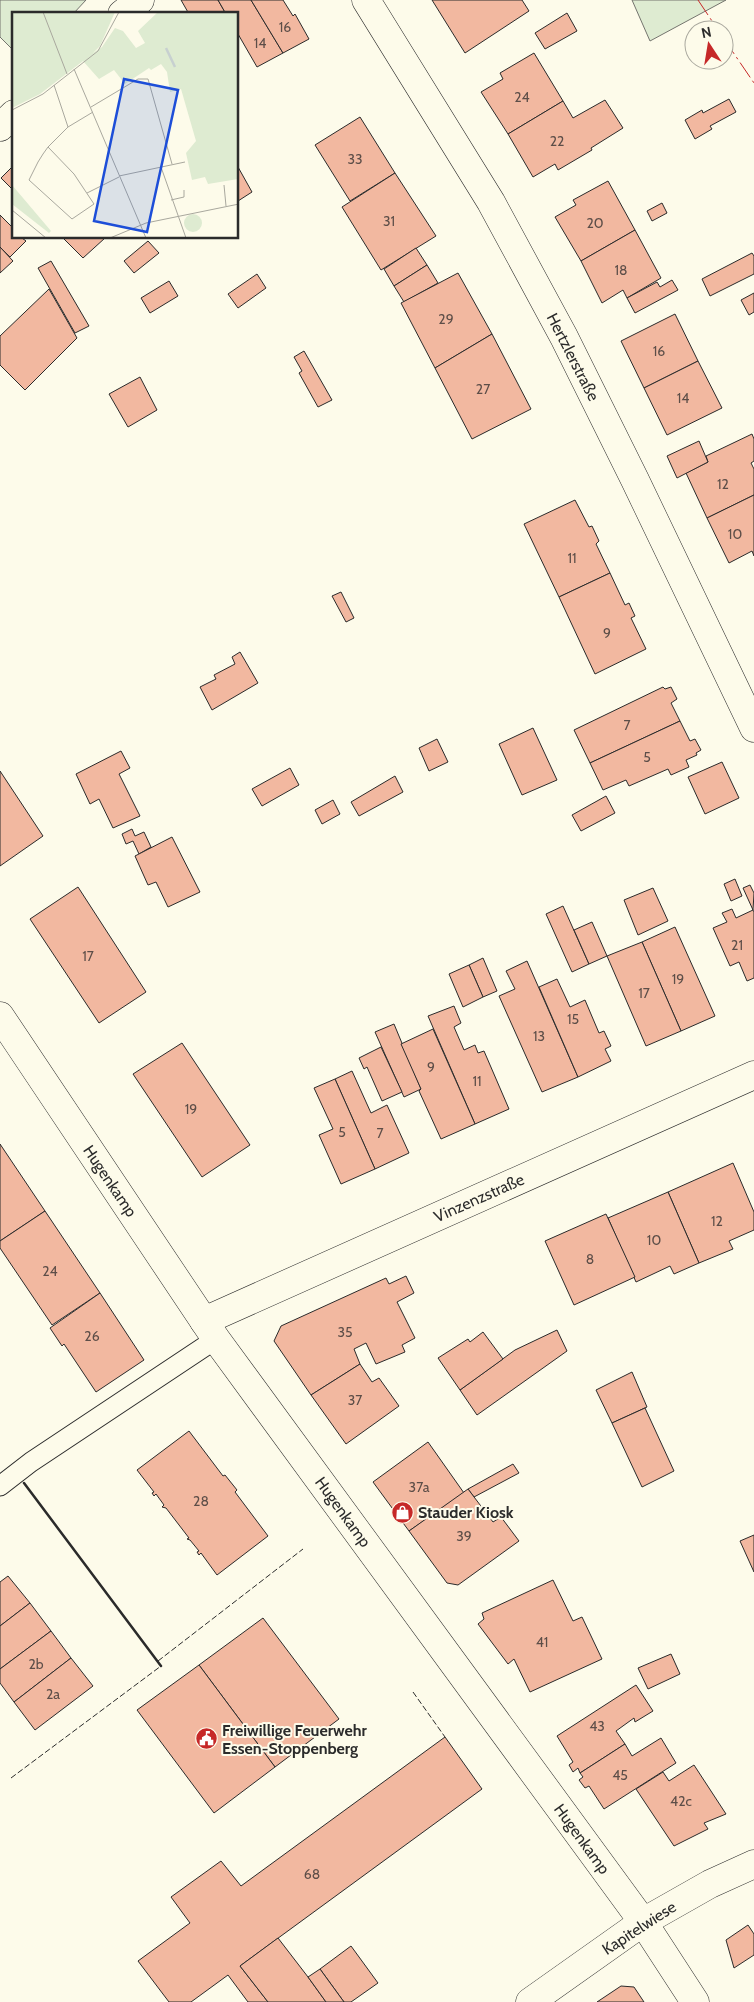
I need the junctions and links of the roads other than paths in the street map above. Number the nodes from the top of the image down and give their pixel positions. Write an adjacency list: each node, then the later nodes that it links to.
1 (140, 0): 3 (street)
2 (366, 0): 6 (street, Hertzlerstraße)
3 (125, 12)
4 (12, 116): 5 (street)
5 (0, 127)
6 (754, 728)
7 (0, 1016): 9 (street, Hugenkamp)
8 (754, 1075): 9 (street, Vinzenzstraße)
9 (210, 1330): 10 (lane); 12 (street, Hugenkamp)
10 (0, 1486)
11 (754, 1864): 12 (street, Kapitelwiese)
12 (643, 1922): 13 (street, Kapitelwiese); 14 (street, Hugenkamp)
13 (530, 2002)
14 (695, 2002)

